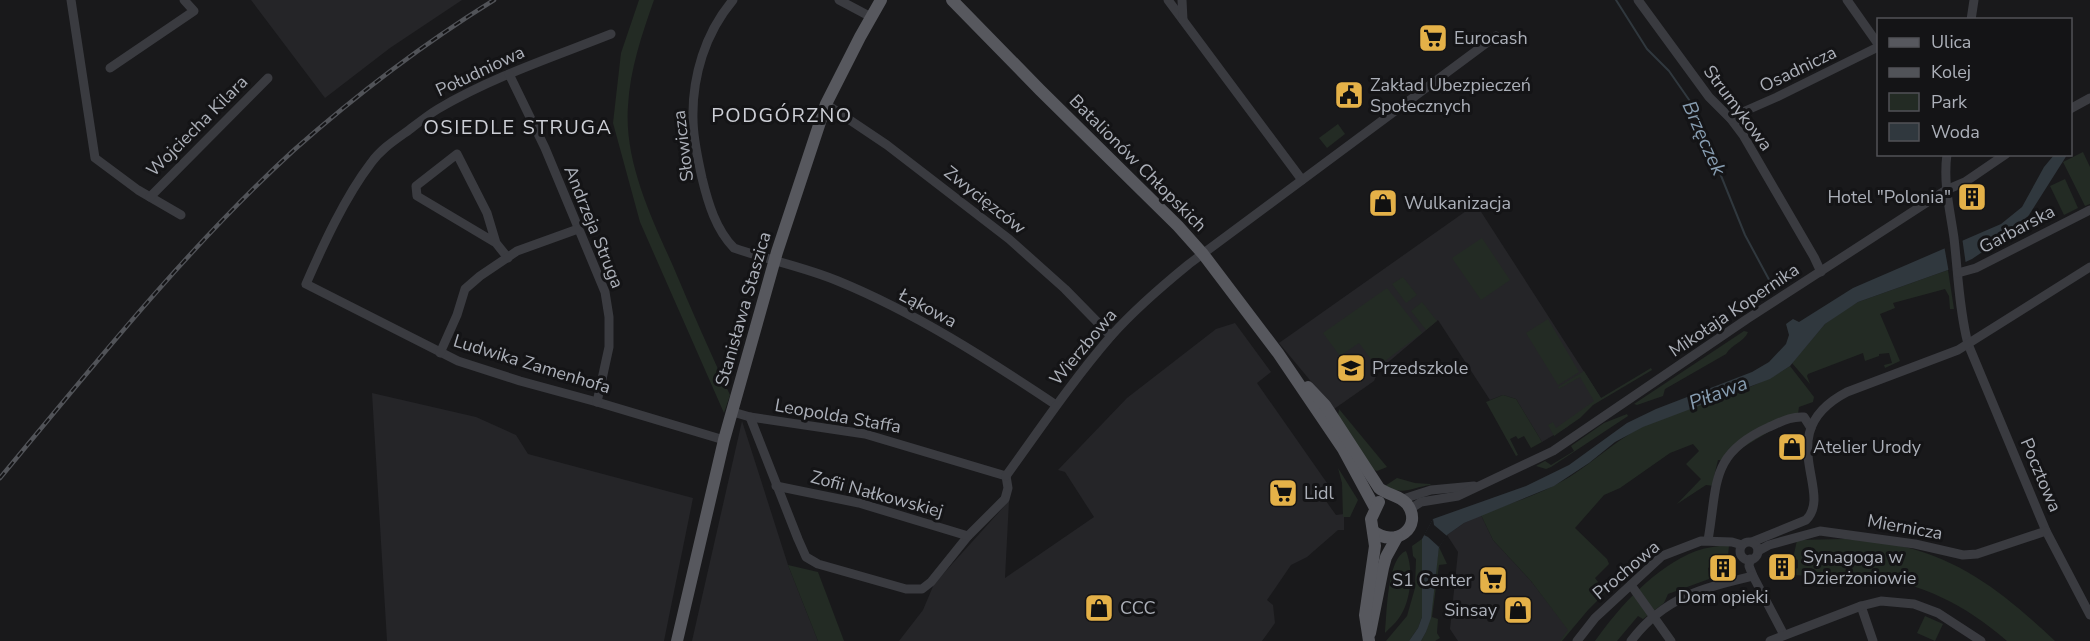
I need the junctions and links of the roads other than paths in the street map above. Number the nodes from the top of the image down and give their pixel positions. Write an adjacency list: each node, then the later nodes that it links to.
1 (71, 0): 30 (street, Wojciecha Kilara)
2 (184, 0): 19 (street)
3 (733, 0): 37 (street, Słowicza)
4 (839, 0): 12 (street)
5 (881, 0): 12 (main road, Stanisława Staszica)
6 (952, 0): 35 (main road, Batalionów Chłopskich)
7 (1168, 0): 14 (street)
8 (1182, 0): 14 (street)
9 (1638, 0): 25 (street, Strumykowa)
10 (1847, 0): 17 (street, Osadnicza)
11 (1974, 0): 13 (street)
12 (870, 17): 23 (main road, Stanisława Staszica)
13 (1971, 18)
14 (1184, 20): 28 (street)
15 (611, 34): 20 (street, Południowa)
16 (1496, 36): 28 (street, Wierzbowa)
17 (1877, 44)
18 (1877, 46): 25 (street, Osadnicza)
19 (110, 68)
20 (508, 74): 33 (street, Andrzeja Struga); 41 (street, Południowa)
21 (267, 78): 30 (street, Wojciecha Kilara)
22 (2090, 98): 24 (street)
23 (826, 104): 37 (main road, Stanisława Staszica); 42 (street, Zwycięzców)
24 (2072, 108)
25 (1731, 119): 39 (street, Strumykowa)
26 (1947, 156): 29 (street, Pocztowa)
27 (2003, 156): 29 (street, Mikołaja Kopernika)
28 (1302, 180): 35 (street, Wierzbowa)
29 (1946, 190): 39 (street, Mikołaja Kopernika); 40 (street, Pocztowa)
30 (150, 197): 32 (street, Wojciecha Kilara)
31 (2090, 210): 40 (street, Garbarska)
32 (181, 215)
33 (578, 230): 36 (street); 46 (street, Andrzeja Struga)
34 (496, 243): 34 (street); 36 (street)
35 (1203, 254): 42 (street, Wierzbowa); 45 (main road, Batalionów Chłopskich)
36 (508, 258): 44 (street)
37 (774, 260): 47 (street, Łąkowa); 48 (main road, Stanisława Staszica)
38 (2090, 267): 43 (street)
39 (1821, 272): 55 (street, Mikołaja Kopernika)
40 (1958, 272): 43 (street, Pocztowa)
41 (306, 284): 44 (street, Ludwika Zamenhofa)
42 (1111, 336): 47 (street, Wierzbowa)
43 (1968, 344): 50 (street); 58 (street, Pocztowa)
44 (440, 353): 46 (street, Ludwika Zamenhofa)
45 (1284, 363): 54 (main road, Batalionów Chłopskich); 56 (main road, Batalionów Chłopskich)
46 (597, 402): 51 (street, Ludwika Zamenhofa)
47 (1056, 405): 52 (street, Wierzbowa)
48 (733, 412): 49 (street, Leopolda Staffa); 51 (main road, Stanisława Staszica)
49 (750, 417): 52 (street, Leopolda Staffa); 53 (street)
50 (1811, 428): 61 (street); 62 (street)
51 (724, 440): 70 (main road, Stanisława Staszica)
52 (1006, 476): 59 (street)
53 (776, 486): 59 (street, Zofii Nałkowskiej); 59 (street)
54 (1390, 495): 55 (main road); 56 (main road)
55 (1406, 504): 60 (main road)
56 (1375, 508): 57 (main road)
57 (1373, 531): 60 (main road); 71 (main road)
58 (2046, 531): 62 (street, Miernicza); 67 (street, Pocztowa)
59 (968, 536)
60 (1396, 537): 71 (main road)
61 (1708, 540): 62 (street, Prochowa); 65 (street, Prochowa)
62 (1751, 546): 63 (street); 63 (street)
63 (1749, 559): 64 (street)
64 (1753, 576): 68 (street); 69 (street)
65 (1630, 585): 68 (street); 72 (street, Prochowa)
66 (1861, 606): 69 (street); 76 (street); 77 (street)
67 (2090, 615)
68 (1654, 616): 73 (street); 74 (street)
69 (1784, 635): 75 (street)
70 (677, 641)
71 (1369, 641)
72 (1577, 641)
73 (1631, 641)
74 (1671, 641)
75 (1770, 641)
76 (1874, 641)
77 (1981, 641)

